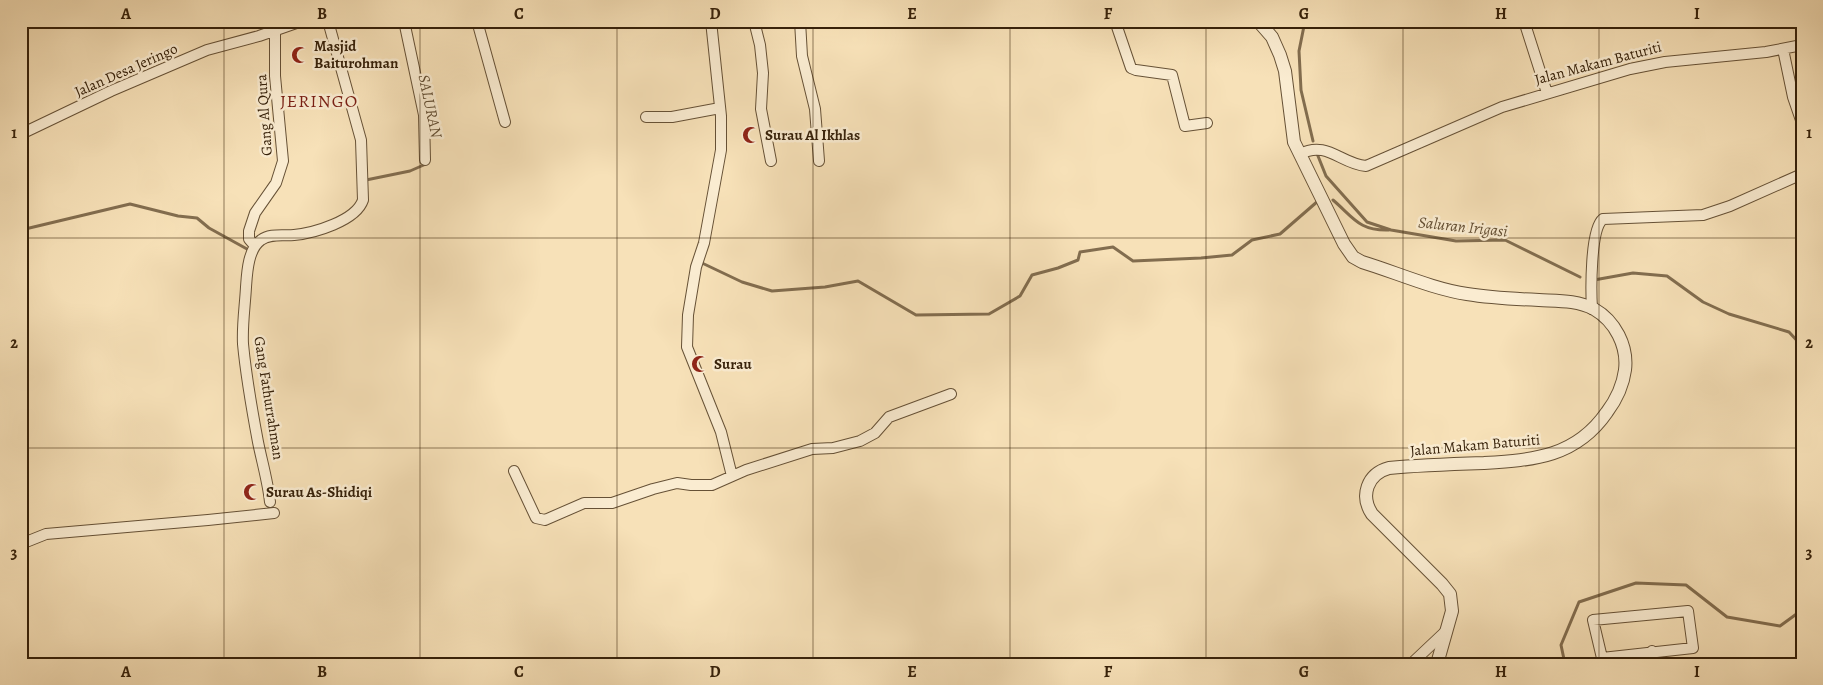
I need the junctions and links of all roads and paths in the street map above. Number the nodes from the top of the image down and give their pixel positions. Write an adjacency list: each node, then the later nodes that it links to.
1 (302, 21): 11 (street, Jalan Desa Jeringo)
2 (328, 21): 26 (street)
3 (404, 21): 22 (street)
4 (477, 21): 17 (street)
5 (712, 21): 15 (street)
6 (754, 21): 23 (street)
7 (800, 21): 24 (street)
8 (1115, 21): 19 (street)
9 (1258, 21): 21 (street, Jalan Makam Baturiti)
10 (1524, 21): 14 (street)
11 (277, 27): 20 (street, Jalan Desa Jeringo); 26 (street, Gang Al Qura)
12 (1802, 44): 13 (street, Jalan Makam Baturiti)
13 (1783, 49): 14 (street, Jalan Makam Baturiti); 18 (street)
14 (1547, 93): 21 (street, Jalan Makam Baturiti)
15 (720, 108): 16 (street); 30 (street)
16 (646, 117)
17 (505, 122)
18 (1802, 122)
19 (1207, 123)
20 (21, 134)
21 (1300, 154): 27 (street, Jalan Makam Baturiti)
22 (425, 160)
23 (771, 162)
24 (820, 162)
25 (1802, 174): 27 (street)
26 (255, 246): 31 (street, Gang Fathurrahman)
27 (1592, 308): 34 (street, Jalan Makam Baturiti)
28 (951, 394): 30 (street)
29 (514, 471): 30 (street)
30 (732, 476)
31 (270, 502)
32 (274, 513): 33 (street)
33 (21, 544)
34 (1446, 631): 37 (street); 38 (street, Jalan Makam Baturiti)
35 (1652, 651): 36 (street); 36 (street); 39 (street)
36 (1627, 660)
37 (1411, 664)
38 (1437, 664)
39 (1652, 664)

